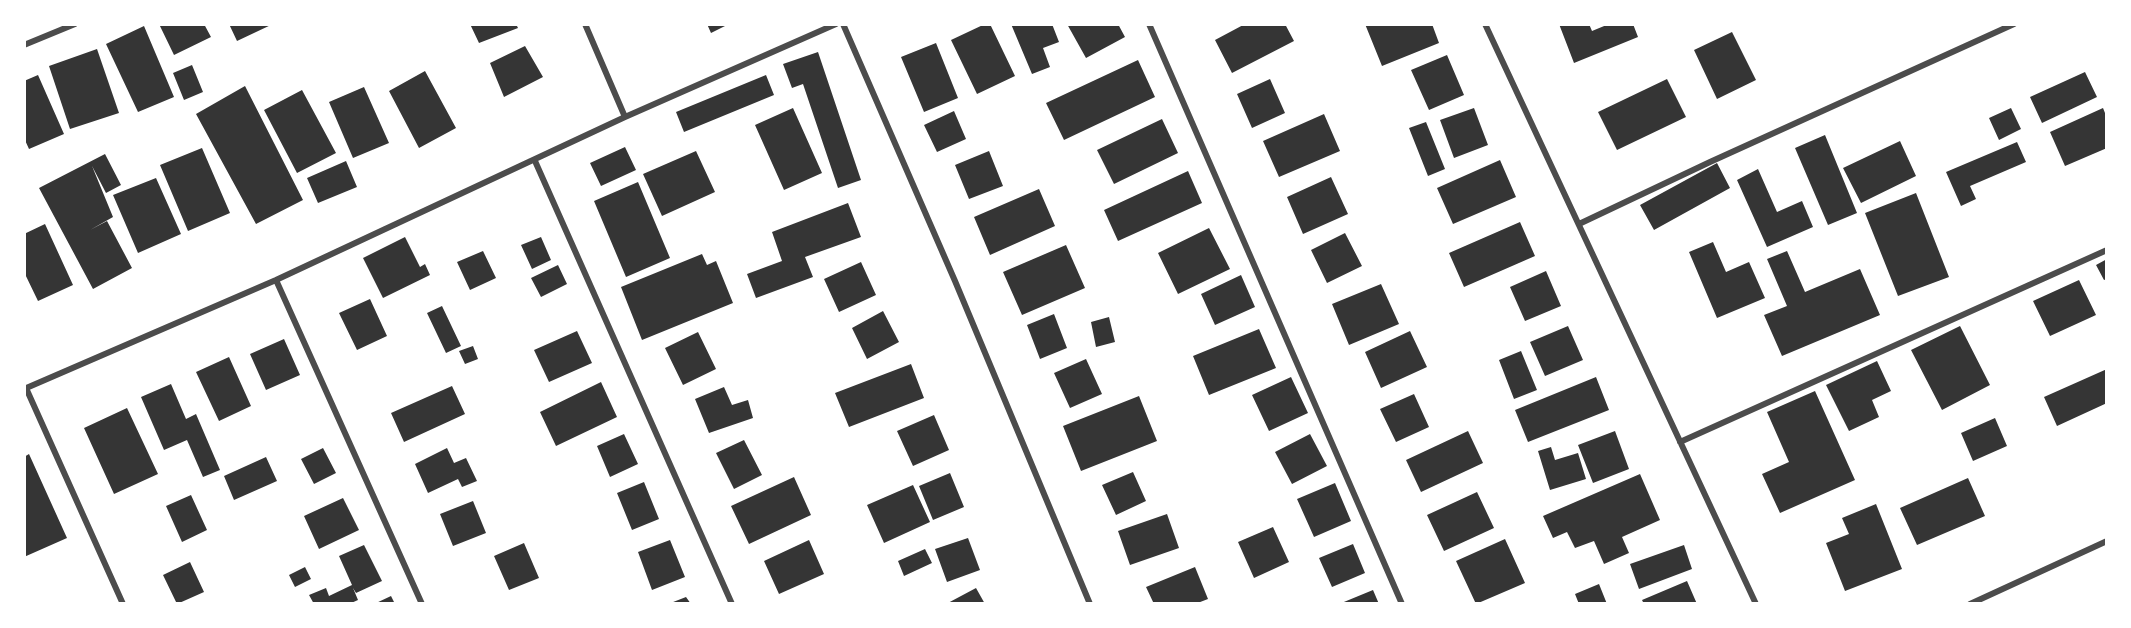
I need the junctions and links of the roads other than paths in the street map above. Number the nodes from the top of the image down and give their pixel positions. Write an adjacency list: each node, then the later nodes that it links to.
1 (75, 24): 8 (street)
2 (585, 24): 9 (street)
3 (836, 24): 9 (street)
4 (843, 24): 20 (street)
5 (1149, 24): 21 (street)
6 (1485, 24): 11 (street)
7 (2014, 24): 11 (street)
8 (24, 45)
9 (625, 117): 10 (street)
10 (535, 161): 13 (street); 19 (street)
11 (1579, 224): 15 (street)
12 (2107, 250): 15 (street)
13 (276, 280): 14 (street); 18 (street)
14 (25, 389): 17 (street)
15 (1680, 442): 22 (street)
16 (2107, 541): 23 (street)
17 (123, 604)
18 (422, 604)
19 (732, 604)
20 (1090, 604)
21 (1402, 604)
22 (1756, 604)
23 (1970, 604)

